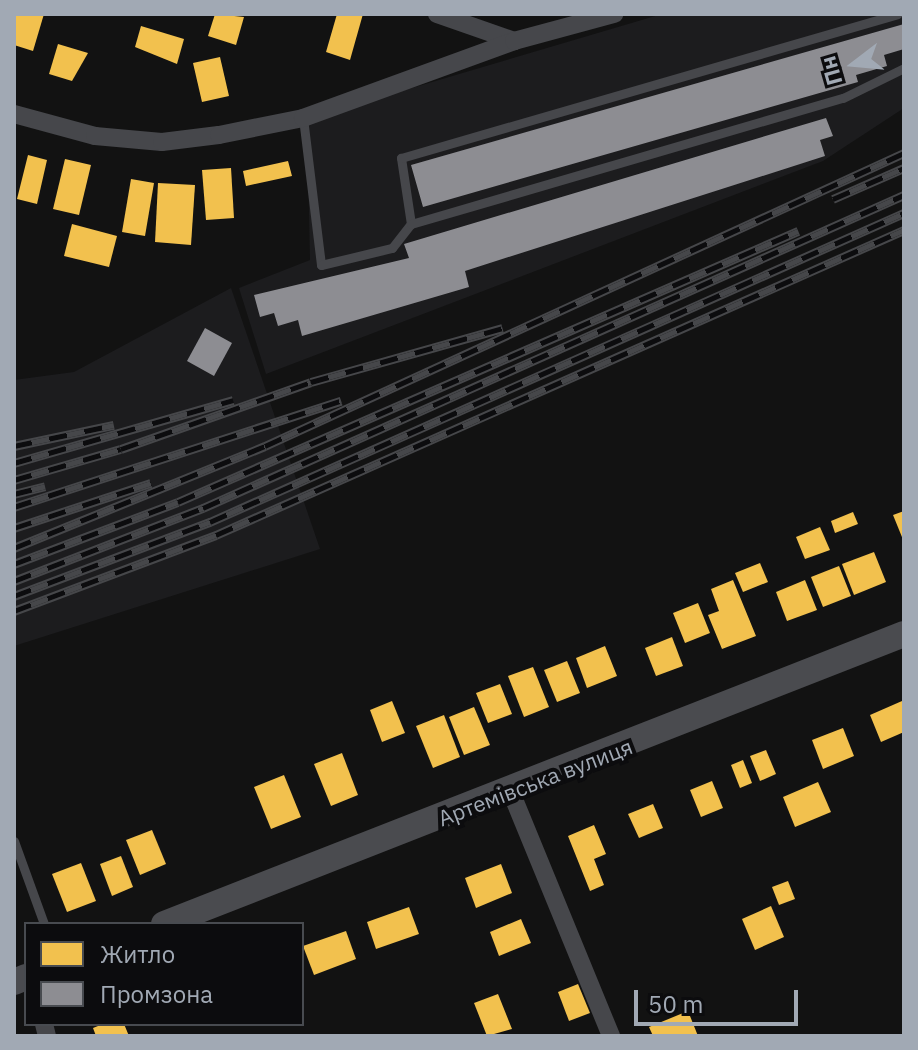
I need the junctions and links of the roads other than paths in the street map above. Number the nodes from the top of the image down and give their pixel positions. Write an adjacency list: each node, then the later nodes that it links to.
1 (437, 14): 4 (street)
2 (614, 14): 4 (street)
3 (898, 14): 8 (lane)
4 (514, 41): 7 (street)
5 (904, 68): 8 (lane)
6 (14, 114): 7 (street)
7 (303, 118): 8 (lane)
8 (411, 224)
9 (904, 634): 10 (main road, Артемівська вулиця)
10 (511, 792): 13 (main road, Артемівська вулиця); 14 (street)
11 (14, 841): 12 (lane)
12 (43, 922)
13 (169, 922)
14 (611, 1036)

